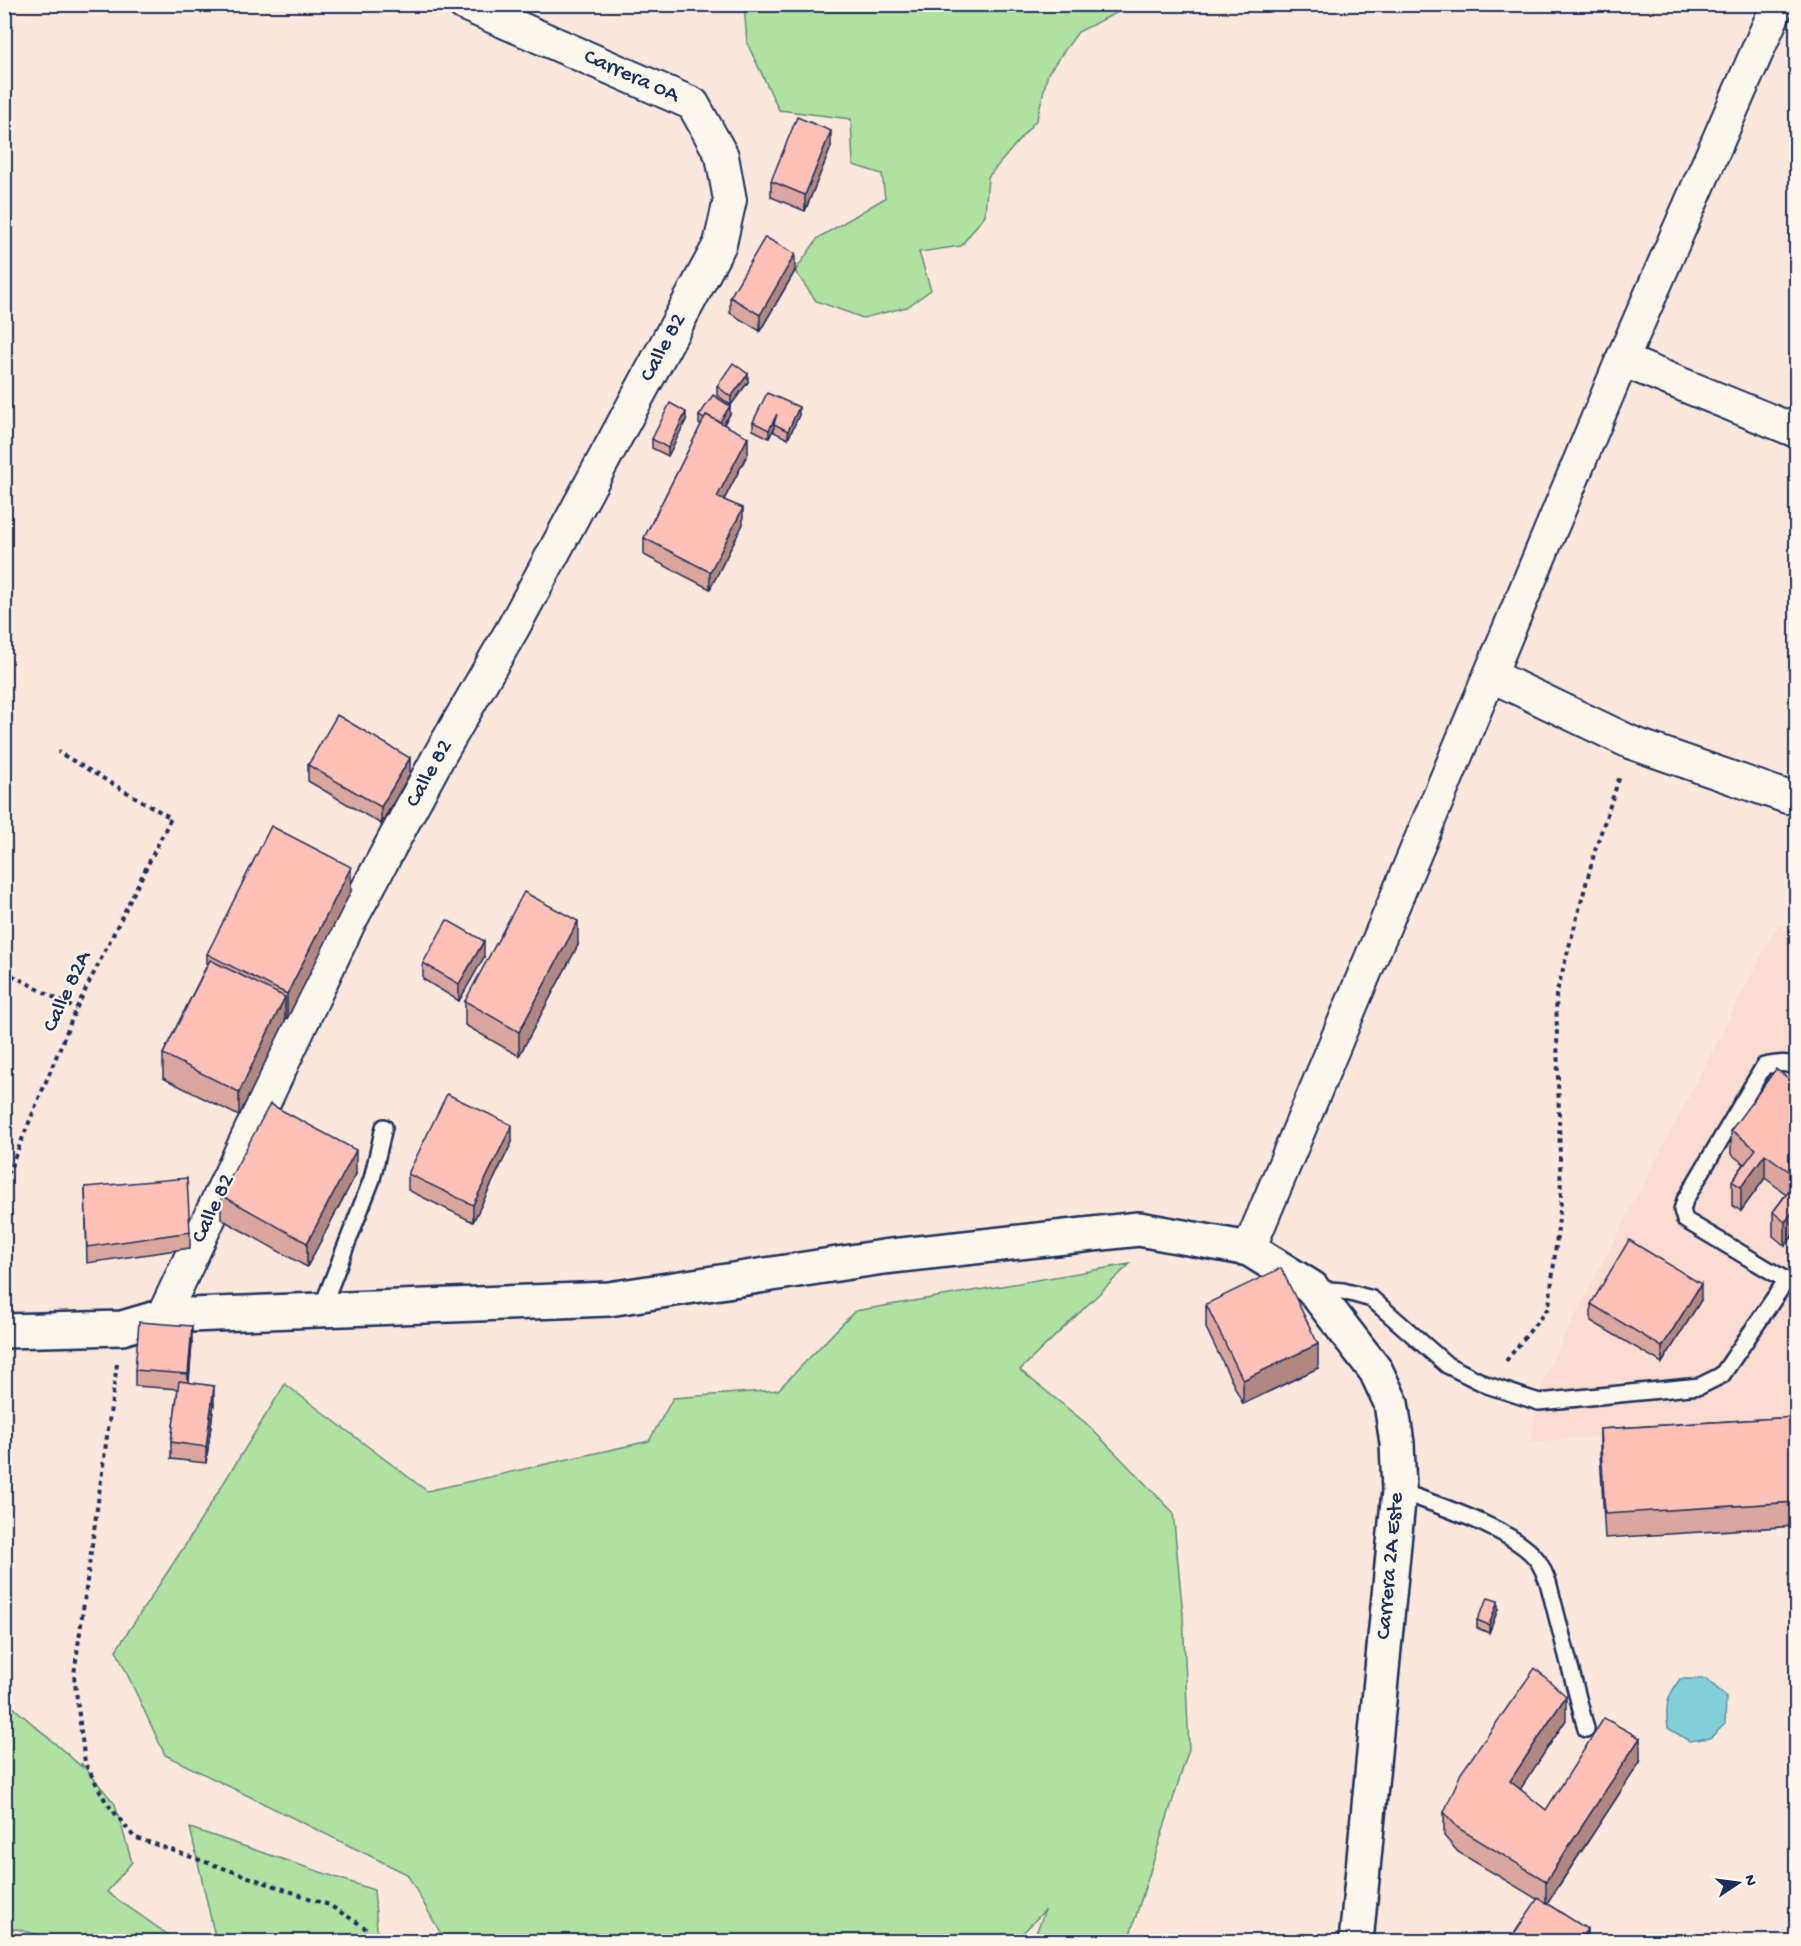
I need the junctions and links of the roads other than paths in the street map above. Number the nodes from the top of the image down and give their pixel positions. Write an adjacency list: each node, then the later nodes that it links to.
1 (464, 4): 3 (street, Carrera 0A)
2 (1778, 4): 4 (street)
3 (720, 244): 14 (street, Calle 82)
4 (1622, 360): 5 (street); 6 (street)
5 (1797, 431)
6 (1490, 675): 7 (street); 10 (street)
7 (1797, 795)
8 (1797, 1067): 11 (lane)
9 (384, 1126): 13 (lane)
10 (1249, 1249): 12 (street, Carrera 2A Este); 13 (street)
11 (1791, 1283): 12 (lane)
12 (1312, 1288): 16 (street, Carrera 2A Este)
13 (321, 1310): 14 (street)
14 (163, 1316): 15 (street)
15 (4, 1331)
16 (1399, 1491): 17 (lane); 18 (street, Carrera 2A Este)
17 (1586, 1729)
18 (1356, 1941)

